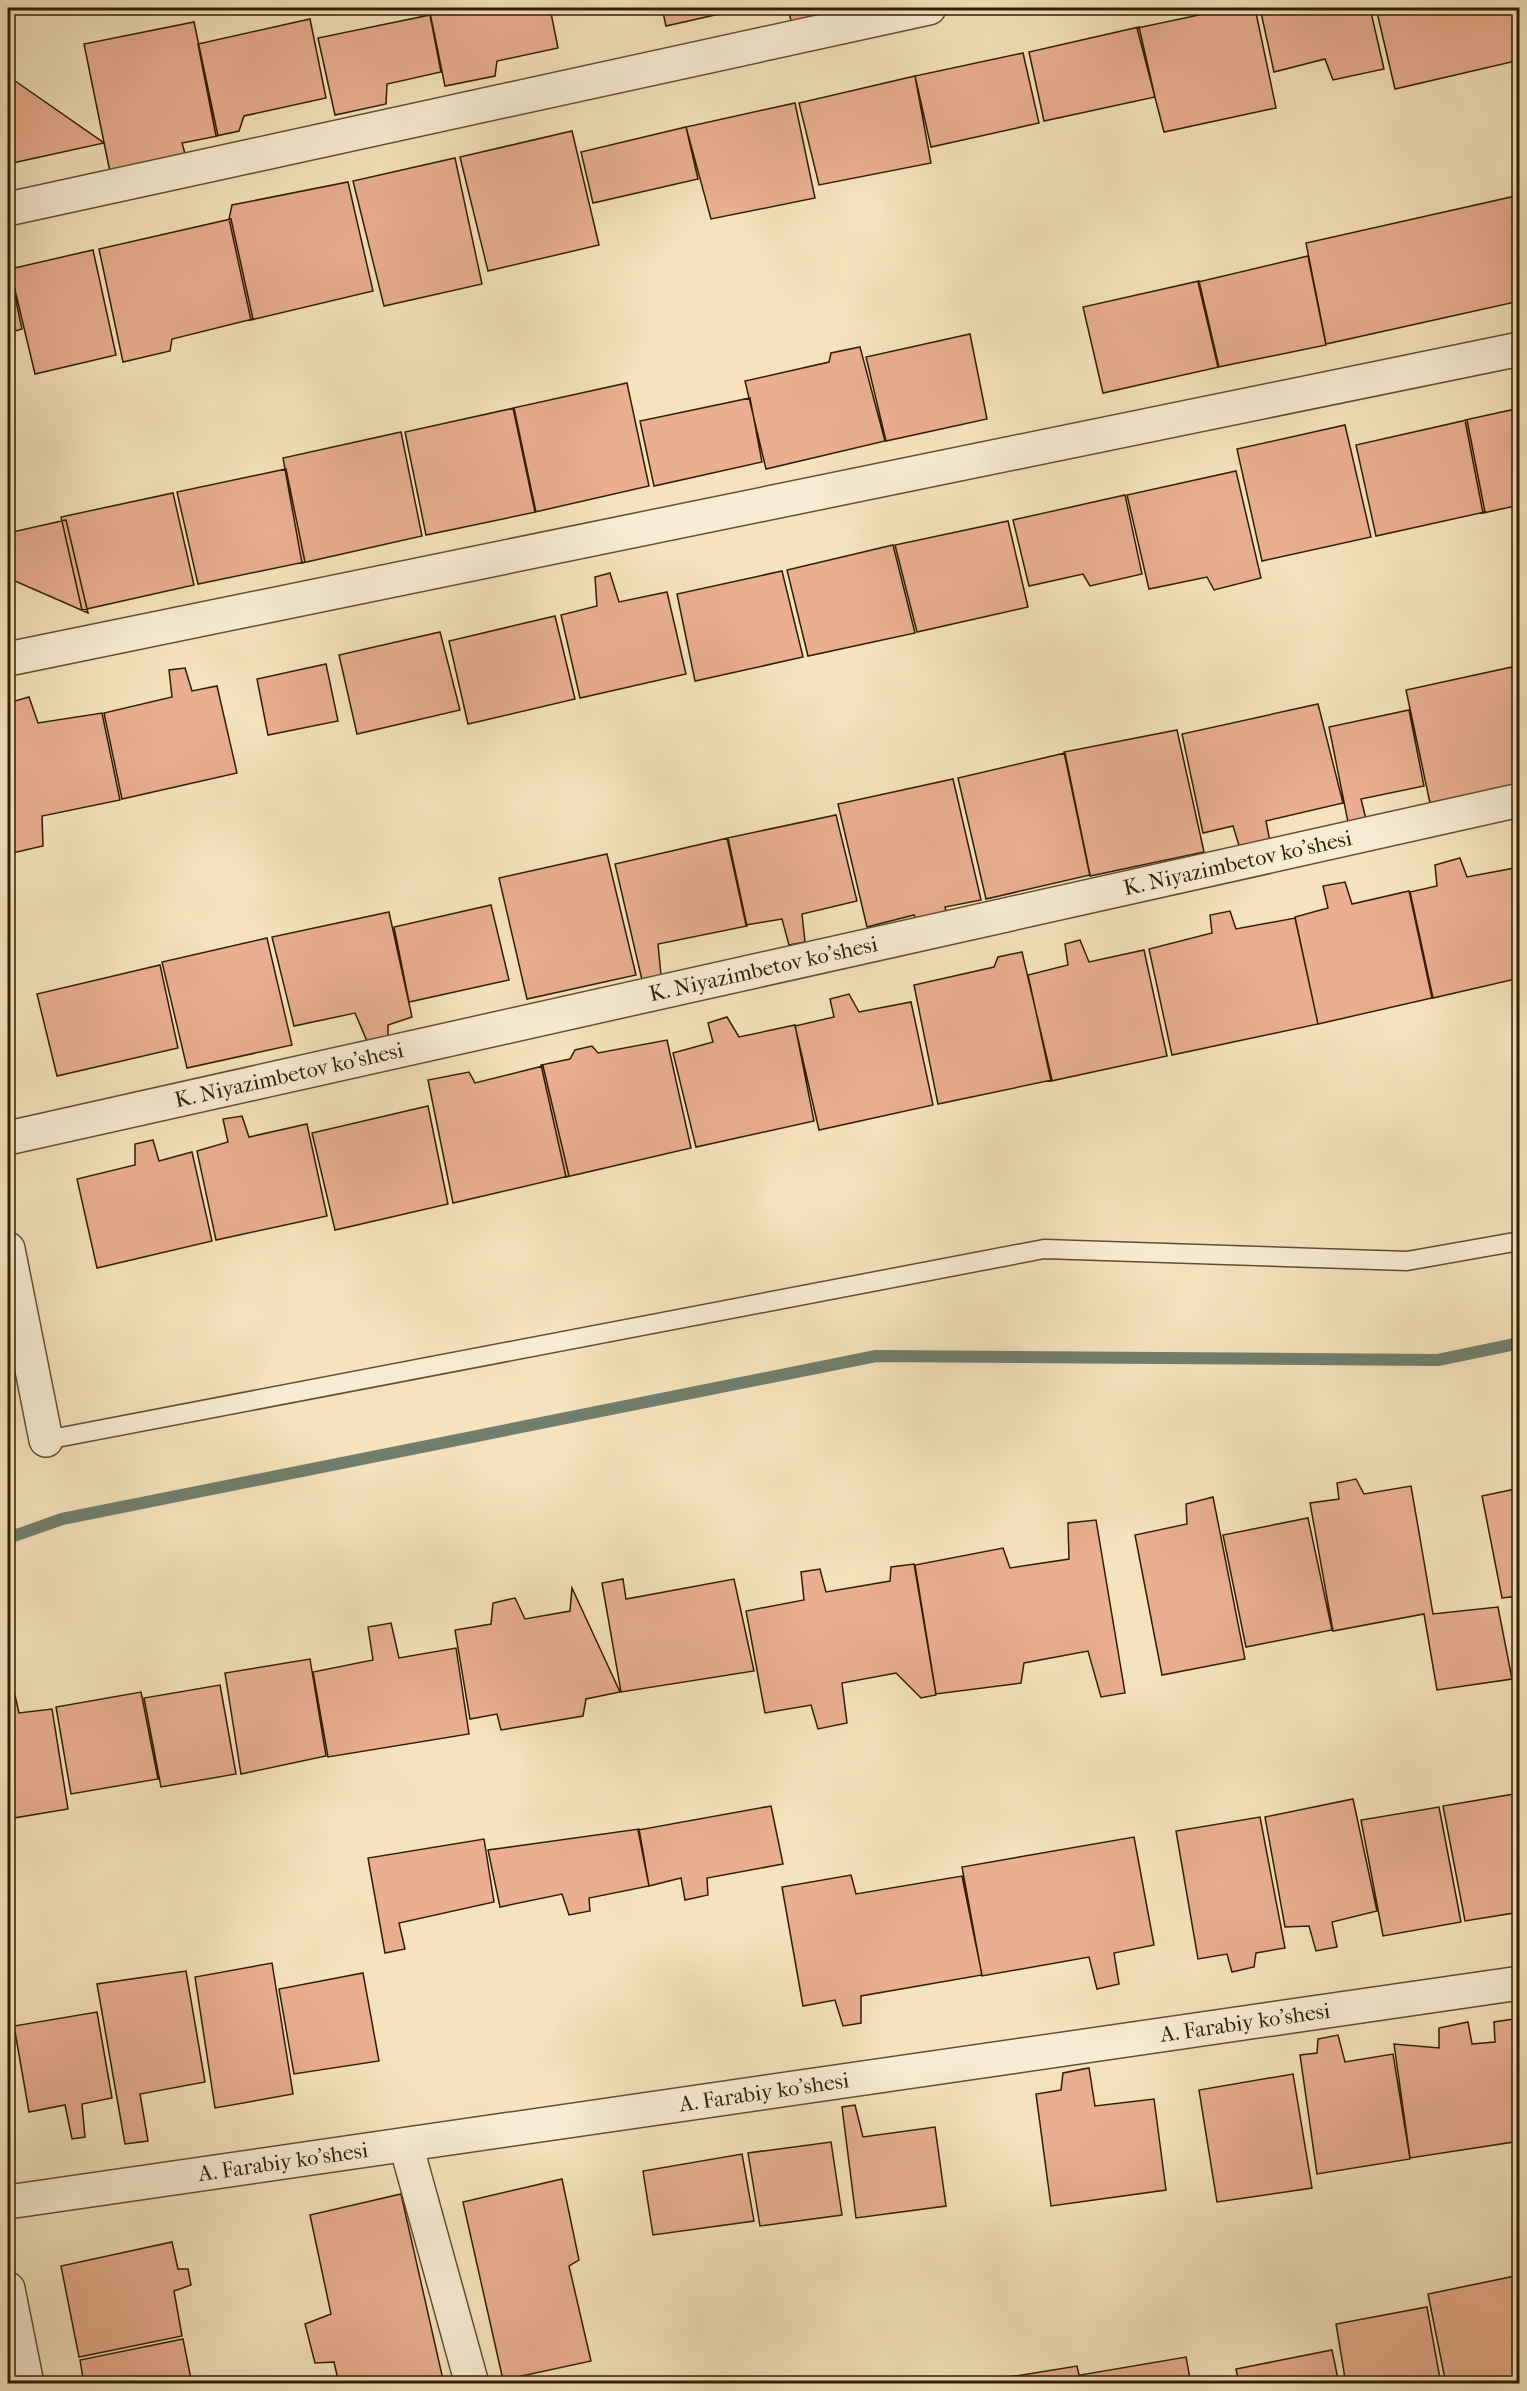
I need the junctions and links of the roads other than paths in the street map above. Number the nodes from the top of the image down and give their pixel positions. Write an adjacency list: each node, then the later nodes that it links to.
1 (929, 8): 2 (street)
2 (8, 209)
3 (1520, 349): 4 (street)
4 (8, 658)
5 (1520, 800): 6 (street, K. Niyazimbetov ko'shesi)
6 (8, 1138)
7 (1520, 1241): 9 (lane)
8 (8, 1249): 9 (street)
9 (46, 1440)
10 (1520, 1983): 11 (street, A. Farabiy ko'shesi)
11 (406, 2145): 12 (street, A. Farabiy ko'shesi); 15 (street)
12 (8, 2202)
13 (8, 2289): 14 (street)
14 (27, 2384)
15 (472, 2384)

